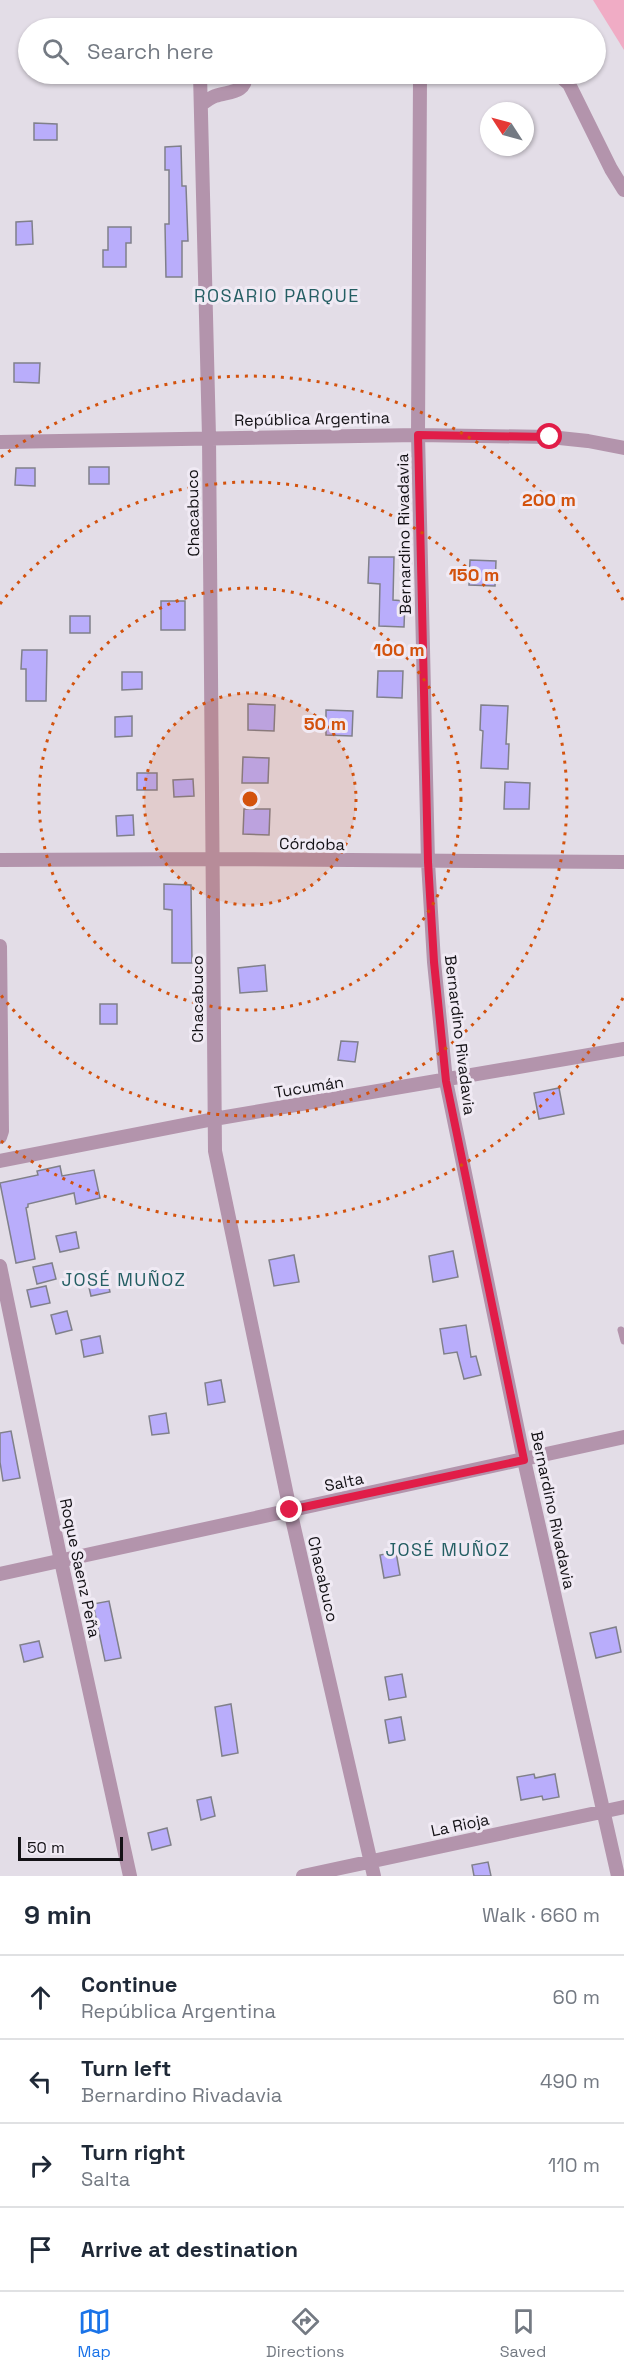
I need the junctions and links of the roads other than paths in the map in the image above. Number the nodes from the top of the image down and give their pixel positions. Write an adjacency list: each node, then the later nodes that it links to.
1 (201, 84): 5 (street, Chacabuco)
2 (244, 84): 5 (street)
3 (420, 84): 7 (street, Bernardino Rivadavia)
4 (569, 84): 6 (street)
5 (202, 104): 8 (street, Chacabuco)
6 (624, 190)
7 (418, 435): 8 (street, República Argentina); 10 (street, República Argentina); 13 (street, Bernardino Rivadavia)
8 (209, 437): 9 (street, República Argentina); 11 (street, Chacabuco)
9 (0, 442)
10 (624, 448)
11 (213, 859): 12 (street, Córdoba); 13 (street, Córdoba); 18 (street, Chacabuco)
12 (0, 860)
13 (428, 862): 14 (street, Córdoba); 17 (street, Bernardino Rivadavia)
14 (624, 862)
15 (0, 946): 19 (street)
16 (624, 1049): 17 (street, Tucumán)
17 (446, 1081): 18 (street, Tucumán); 25 (street, Bernardino Rivadavia)
18 (214, 1119): 20 (street, Tucumán); 26 (street, Chacabuco)
19 (0, 1137)
20 (0, 1161)
21 (0, 1266): 27 (street, Roque Saenz Peña)
22 (621, 1330): 23 (lane)
23 (624, 1341)
24 (624, 1437): 25 (street, Salta)
25 (524, 1460): 26 (street, Salta); 30 (street, Bernardino Rivadavia)
26 (290, 1510): 27 (street, Salta); 31 (street, Chacabuco)
27 (61, 1561): 28 (street, Salta); 32 (street, Roque Saenz Peña)
28 (0, 1574)
29 (624, 1807): 30 (street, La Rioja)
30 (603, 1811): 31 (street, La Rioja); 35 (street, Bernardino Rivadavia)
31 (371, 1860): 33 (street, La Rioja); 34 (street, Chacabuco)
32 (130, 1876)
33 (303, 1876)
34 (374, 1876)
35 (618, 1876)

